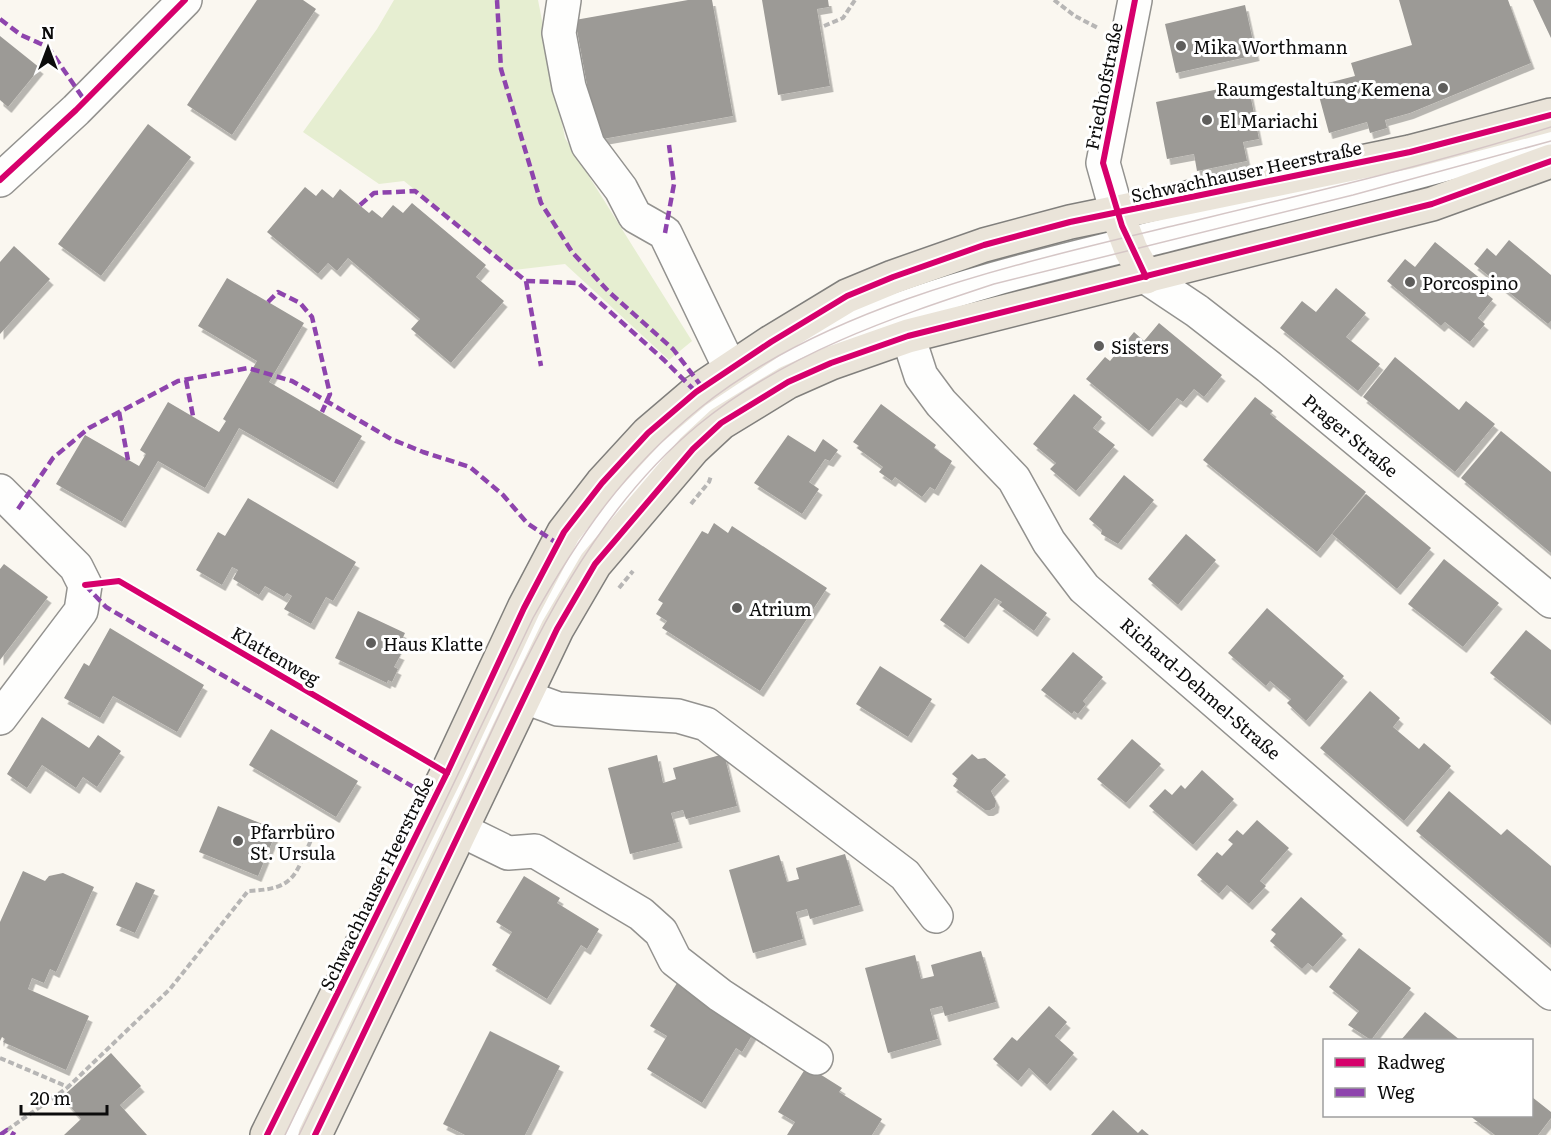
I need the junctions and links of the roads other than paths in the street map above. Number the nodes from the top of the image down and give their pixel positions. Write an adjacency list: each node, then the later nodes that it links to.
1 (185, 0): 7 (street)
2 (564, 0): 12 (street)
3 (1135, 0): 8 (street, Friedhofstraße)
4 (1551, 115): 8 (main road, Schwachhauser Heerstraße)
5 (1551, 134): 9 (street)
6 (1551, 161): 10 (main road)
7 (0, 180)
8 (1117, 213): 9 (main road); 12 (main road, Schwachhauser Heerstraße)
9 (1129, 244): 10 (main road); 22 (street)
10 (1146, 277): 11 (main road); 14 (street, Prager Straße)
11 (908, 336): 15 (main road); 19 (street, Richard-Dehmel-Straße)
12 (730, 368): 21 (main road, Schwachhauser Heerstraße)
13 (0, 491): 16 (street)
14 (1551, 601)
15 (525, 697): 17 (main road); 18 (street)
16 (0, 718)
17 (461, 830): 20 (street); 23 (main road)
18 (936, 916)
19 (1551, 993)
20 (816, 1058)
21 (267, 1135)
22 (292, 1135)
23 (315, 1135)

